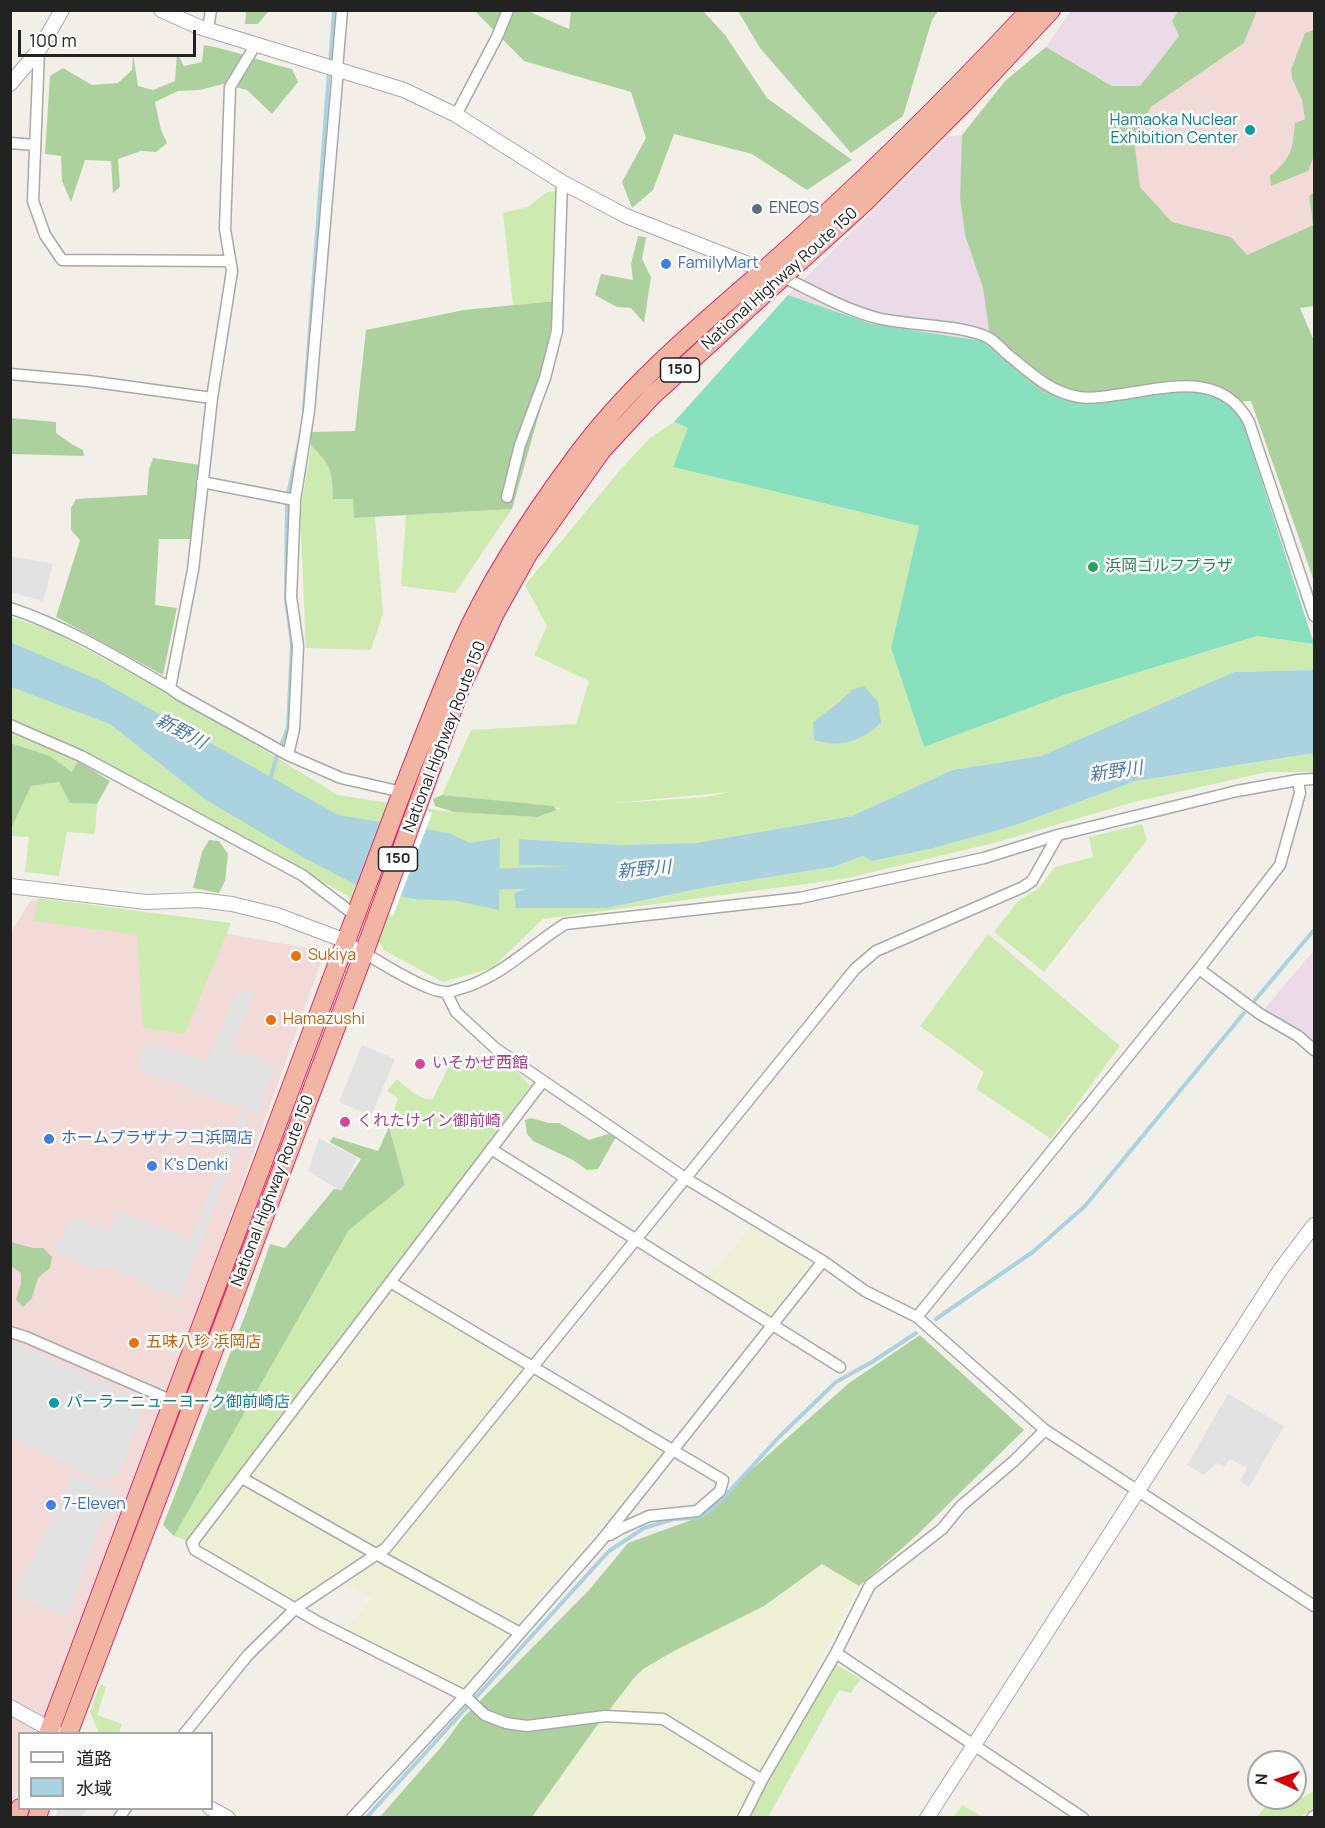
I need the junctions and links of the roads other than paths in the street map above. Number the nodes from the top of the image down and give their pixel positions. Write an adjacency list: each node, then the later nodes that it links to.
1 (62, 10): 10 (street)
2 (161, 10): 8 (street)
3 (211, 10): 8 (street)
4 (342, 10): 11 (street)
5 (508, 10): 13 (street)
6 (1030, 10): 18 (highway, National Highway Route 150 / 150)
7 (1051, 10): 19 (highway, National Highway Route 150 / 150)
8 (208, 29): 9 (street)
9 (256, 44): 11 (street); 17 (street)
10 (39, 50): 12 (street); 15 (street)
11 (338, 69): 13 (street); 24 (street)
12 (10, 84)
13 (456, 115): 16 (street)
14 (10, 143): 15 (street)
15 (35, 145): 17 (street)
16 (562, 182): 18 (street); 23 (street)
17 (230, 261): 21 (street)
18 (763, 270): 19 (street); 32 (highway, National Highway Route 150 / 150)
19 (781, 276): 26 (street); 37 (highway, National Highway Route 150 / 150)
20 (10, 374): 21 (street)
21 (212, 398): 22 (street)
22 (202, 482): 24 (street); 27 (street)
23 (507, 497)
24 (295, 500): 29 (street)
25 (10, 608): 27 (street)
26 (1314, 616)
27 (170, 688): 29 (street)
28 (10, 725): 35 (street)
29 (288, 755): 32 (street)
30 (1314, 779): 31 (street)
31 (1298, 780): 33 (street); 38 (street)
32 (400, 797): 35 (highway, National Highway Route 150 / 150)
33 (1058, 835): 39 (street); 43 (street)
34 (10, 886): 36 (street)
35 (358, 910): 36 (highway, National Highway Route 150 / 150)
36 (346, 941): 37 (street); 53 (highway, National Highway Route 150 / 150)
37 (364, 953): 39 (street); 54 (highway, National Highway Route 150 / 150)
38 (1199, 969): 40 (street); 48 (street)
39 (446, 992): 41 (street)
40 (1314, 1050)
41 (543, 1081): 42 (street); 43 (street)
42 (491, 1149): 45 (street); 47 (street)
43 (685, 1178): 45 (street); 46 (street)
44 (1314, 1225): 58 (street)
45 (636, 1240): 49 (street); 51 (street)
46 (823, 1261): 48 (street); 49 (street)
47 (390, 1282): 51 (street); 57 (street)
48 (917, 1317): 55 (street)
49 (773, 1325): 52 (street); 56 (street)
50 (10, 1332): 53 (street)
51 (533, 1366): 56 (street); 60 (street)
52 (840, 1367)
53 (173, 1401): 54 (street); 68 (highway, National Highway Route 150 / 150)
54 (191, 1409): 69 (highway, National Highway Route 150 / 150)
55 (1045, 1430): 58 (street); 64 (street)
56 (673, 1450): 59 (street); 59 (street)
57 (242, 1478): 60 (street); 62 (street)
58 (1136, 1490): 61 (street); 71 (street)
59 (601, 1541): 63 (street)
60 (376, 1554): 62 (street); 63 (street)
61 (1314, 1606)
62 (296, 1608): 65 (street); 70 (street)
63 (520, 1633): 65 (street)
64 (836, 1653): 71 (street); 72 (street)
65 (465, 1696): 72 (street); 75 (street)
66 (10, 1707): 67 (street)
67 (54, 1732)
68 (56, 1732)
69 (56, 1732)
70 (186, 1732)
71 (974, 1744): 77 (street); 78 (street)
72 (762, 1780): 76 (street)
73 (212, 1812): 74 (street)
74 (228, 1818)
75 (352, 1818)
76 (743, 1818)
77 (927, 1818)
78 (1083, 1818)

